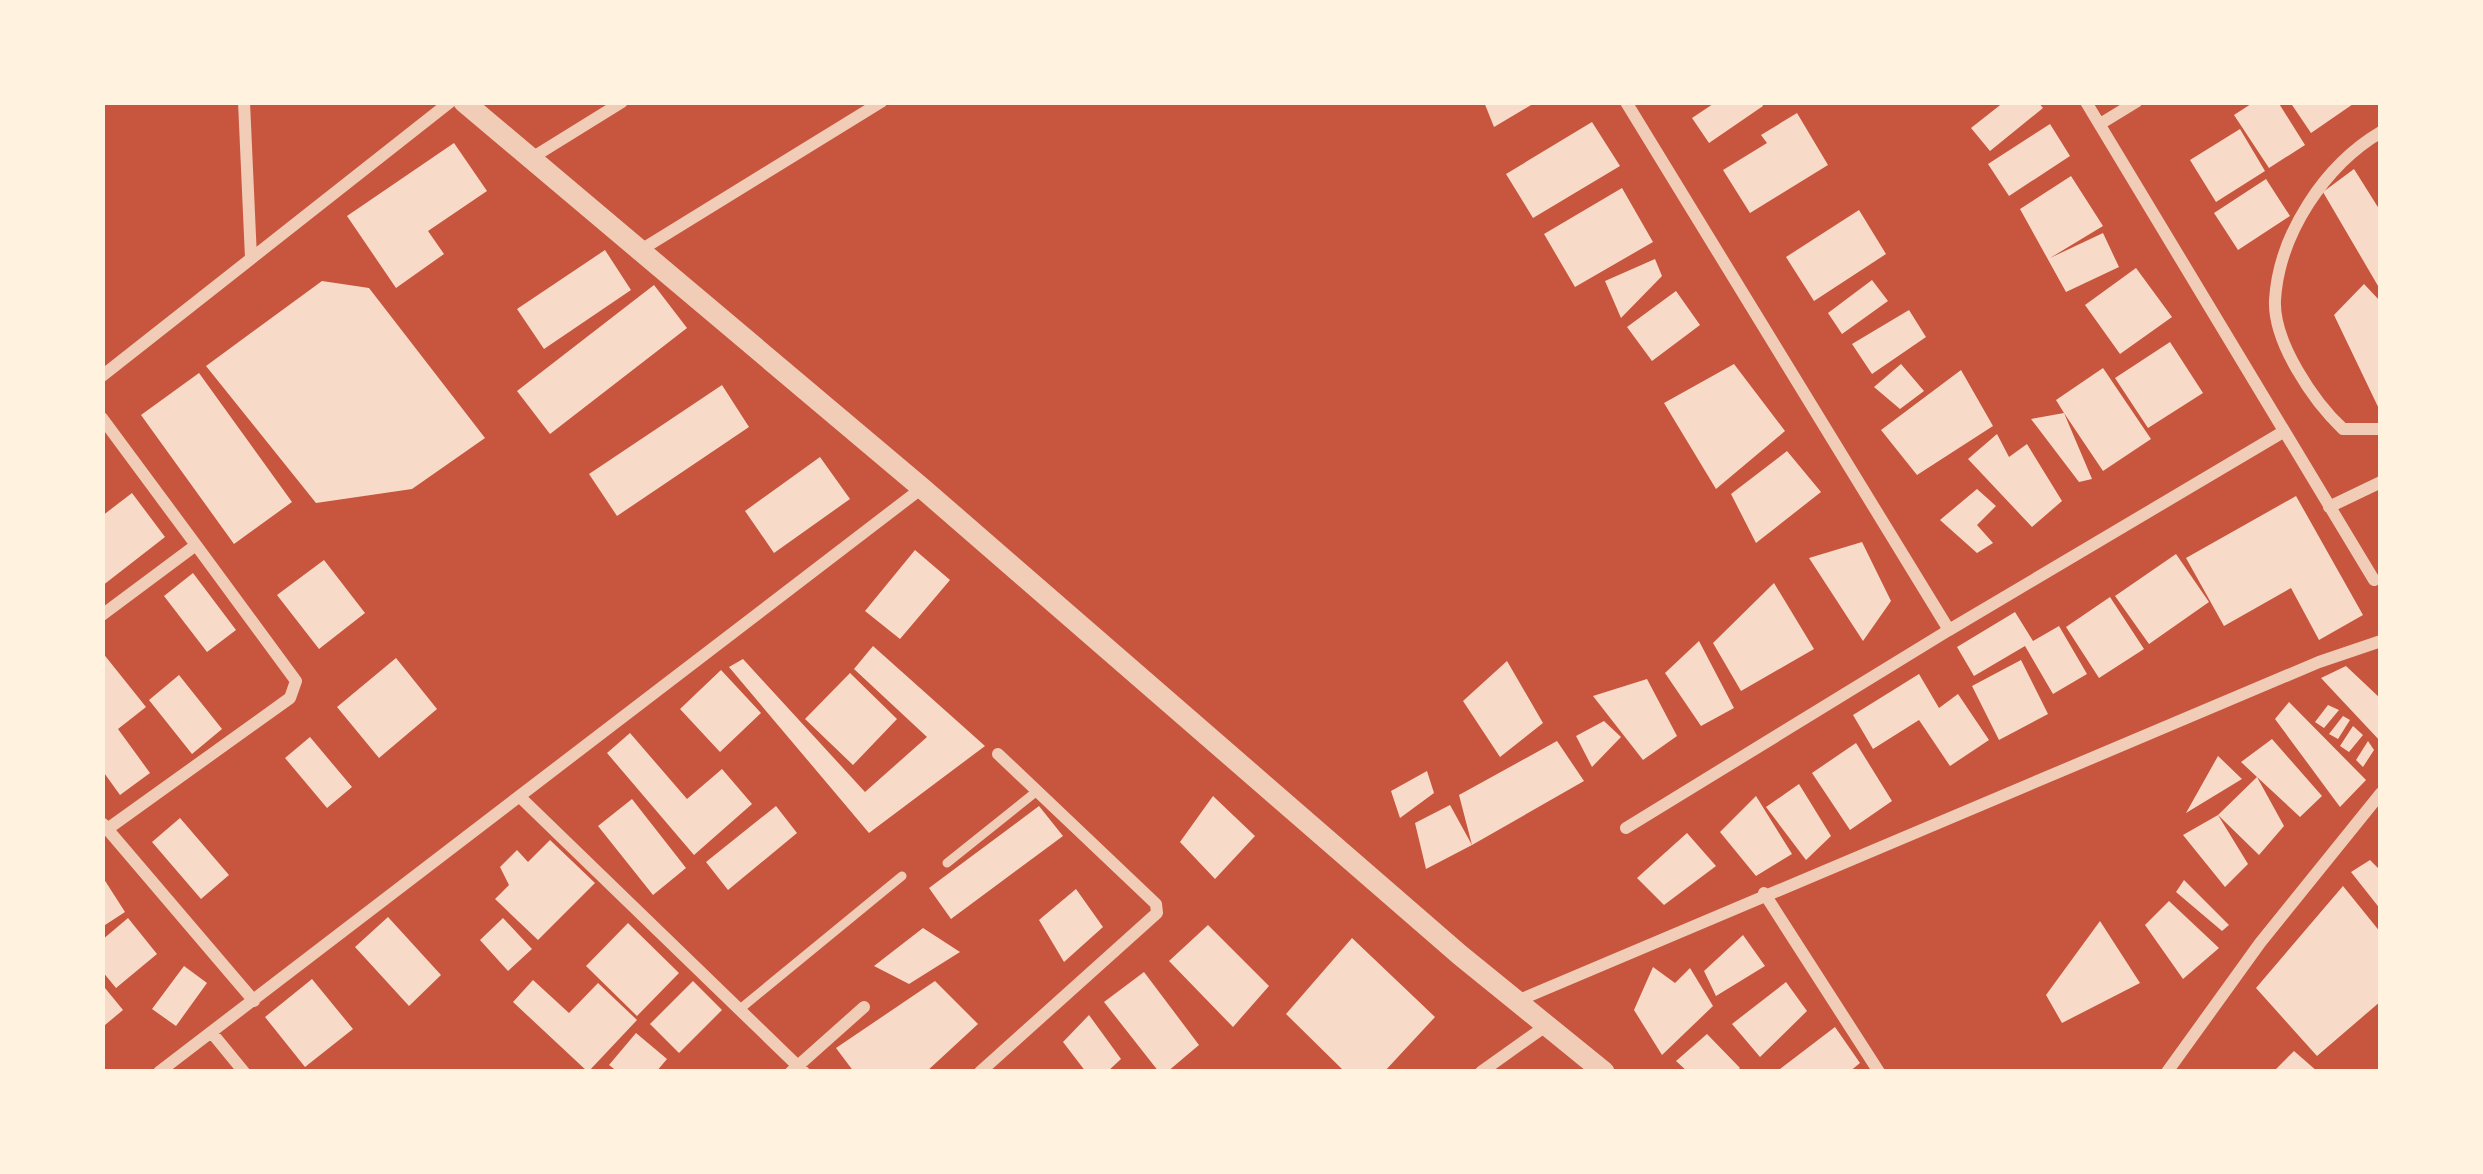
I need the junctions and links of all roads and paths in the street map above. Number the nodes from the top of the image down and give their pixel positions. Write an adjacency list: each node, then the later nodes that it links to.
1 (244, 102): 13 (street)
2 (450, 102): 13 (street)
3 (464, 102): 11 (street)
4 (622, 102): 11 (street)
5 (881, 102): 12 (street)
6 (1626, 102): 24 (street)
7 (2086, 102): 9 (street)
8 (2136, 102): 9 (street)
9 (2101, 124): 17 (street)
10 (2381, 132): 16 (street)
11 (530, 160): 12 (street)
12 (639, 251): 19 (street)
13 (251, 258): 14 (street)
14 (102, 376)
15 (102, 418): 21 (street)
16 (2381, 429)
17 (2283, 432): 20 (street); 24 (street)
18 (2381, 482): 20 (street)
19 (922, 488): 29 (street); 36 (street)
20 (2329, 507): 22 (street)
21 (196, 545): 23 (street); 30 (street)
22 (2374, 580)
23 (102, 615)
24 (1949, 630): 31 (street)
25 (2381, 641): 34 (street)
26 (998, 754): 27 (street)
27 (1037, 791): 32 (lane); 44 (street)
28 (2381, 793): 48 (street)
29 (520, 797): 35 (street); 38 (street)
30 (104, 826): 35 (street)
31 (1626, 828)
32 (947, 863)
33 (902, 876): 38 (lane)
34 (1764, 893): 36 (street); 47 (street)
35 (254, 1001): 40 (street)
36 (1517, 1001): 39 (street)
37 (864, 1007): 41 (street)
38 (740, 1010): 41 (street)
39 (1547, 1025): 45 (street); 46 (street)
40 (212, 1033): 42 (street); 43 (street)
41 (798, 1070)
42 (159, 1072)
43 (244, 1072)
44 (980, 1072)
45 (1480, 1072)
46 (1604, 1072)
47 (1879, 1072)
48 (2167, 1072)

